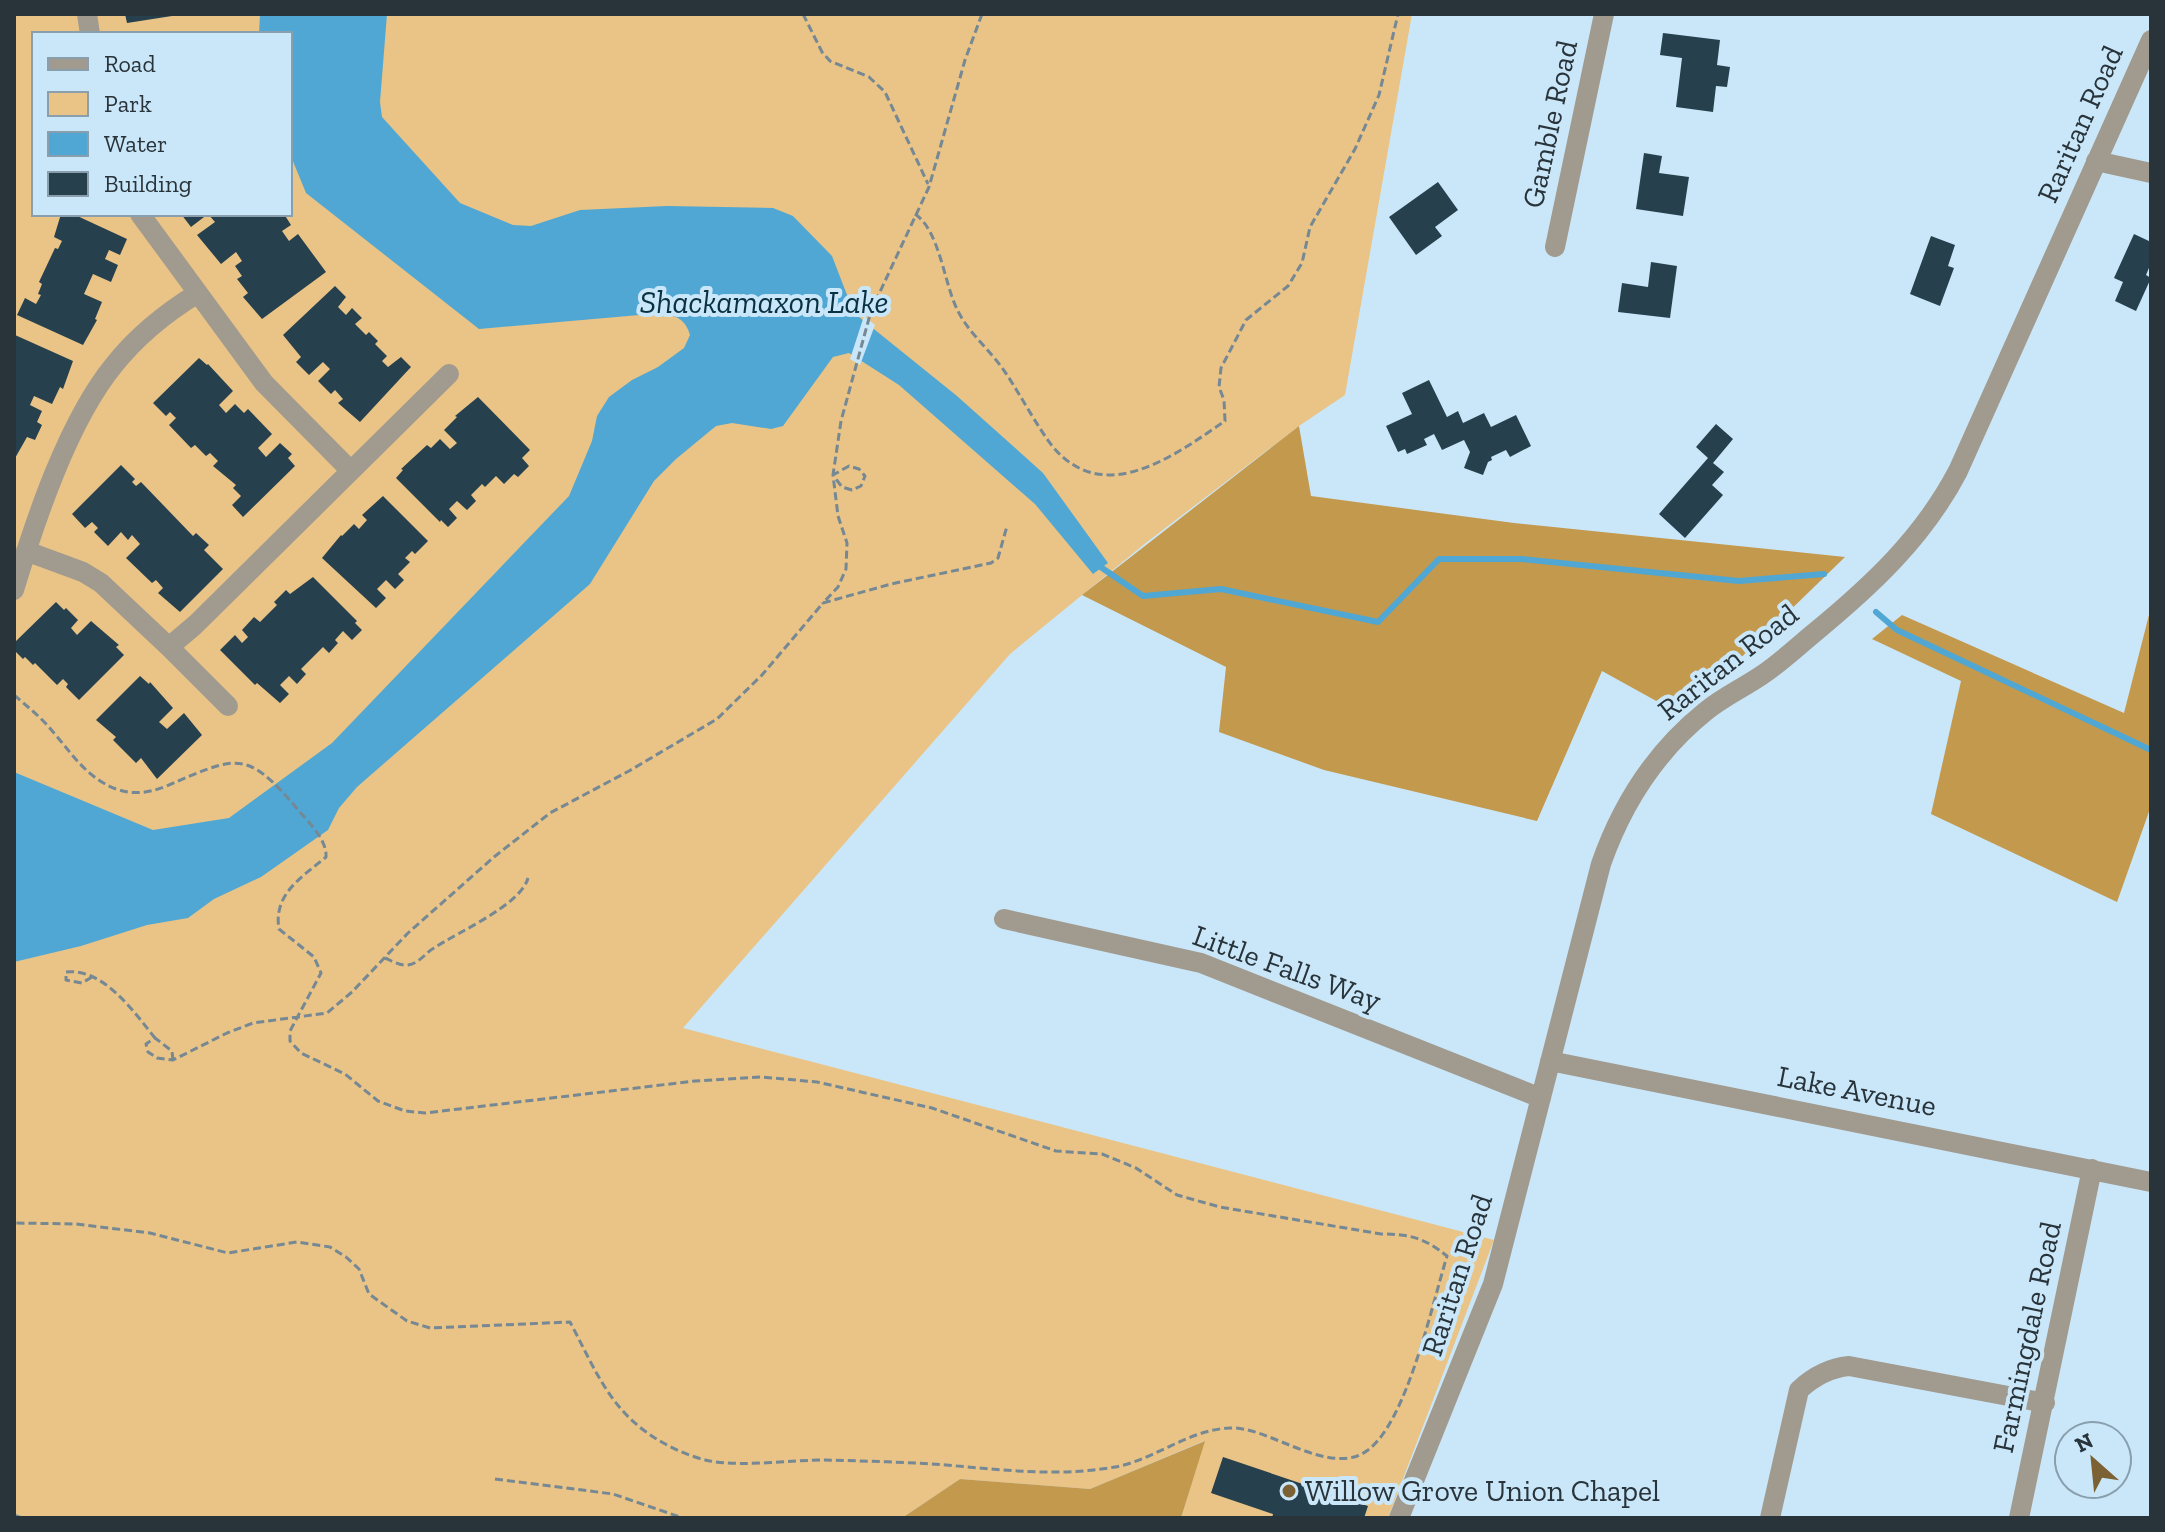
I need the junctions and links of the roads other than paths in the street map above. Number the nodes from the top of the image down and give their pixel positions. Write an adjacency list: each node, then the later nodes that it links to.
1 (1604, 14): 6 (street, Gamble Road)
2 (2151, 40): 3 (street, Raritan Road)
3 (2096, 161): 4 (street); 15 (street, Raritan Road)
4 (2151, 173)
5 (141, 216): 7 (street)
6 (1555, 247)
7 (198, 293): 9 (street); 10 (street)
8 (449, 374): 9 (street)
9 (350, 470): 12 (street)
10 (26, 551): 11 (street); 12 (street)
11 (14, 590)
12 (169, 647): 13 (street)
13 (228, 706)
14 (1004, 919): 16 (street, Little Falls Way)
15 (1550, 1061): 16 (street, Raritan Road); 17 (street, Lake Avenue)
16 (1541, 1098): 20 (street, Raritan Road)
17 (2092, 1169): 18 (street, Lake Avenue); 19 (street, Farmingdale Road)
18 (2151, 1182)
19 (2045, 1403): 21 (street); 22 (street, Farmingdale Road)
20 (1399, 1518)
21 (1770, 1518)
22 (2019, 1518)

